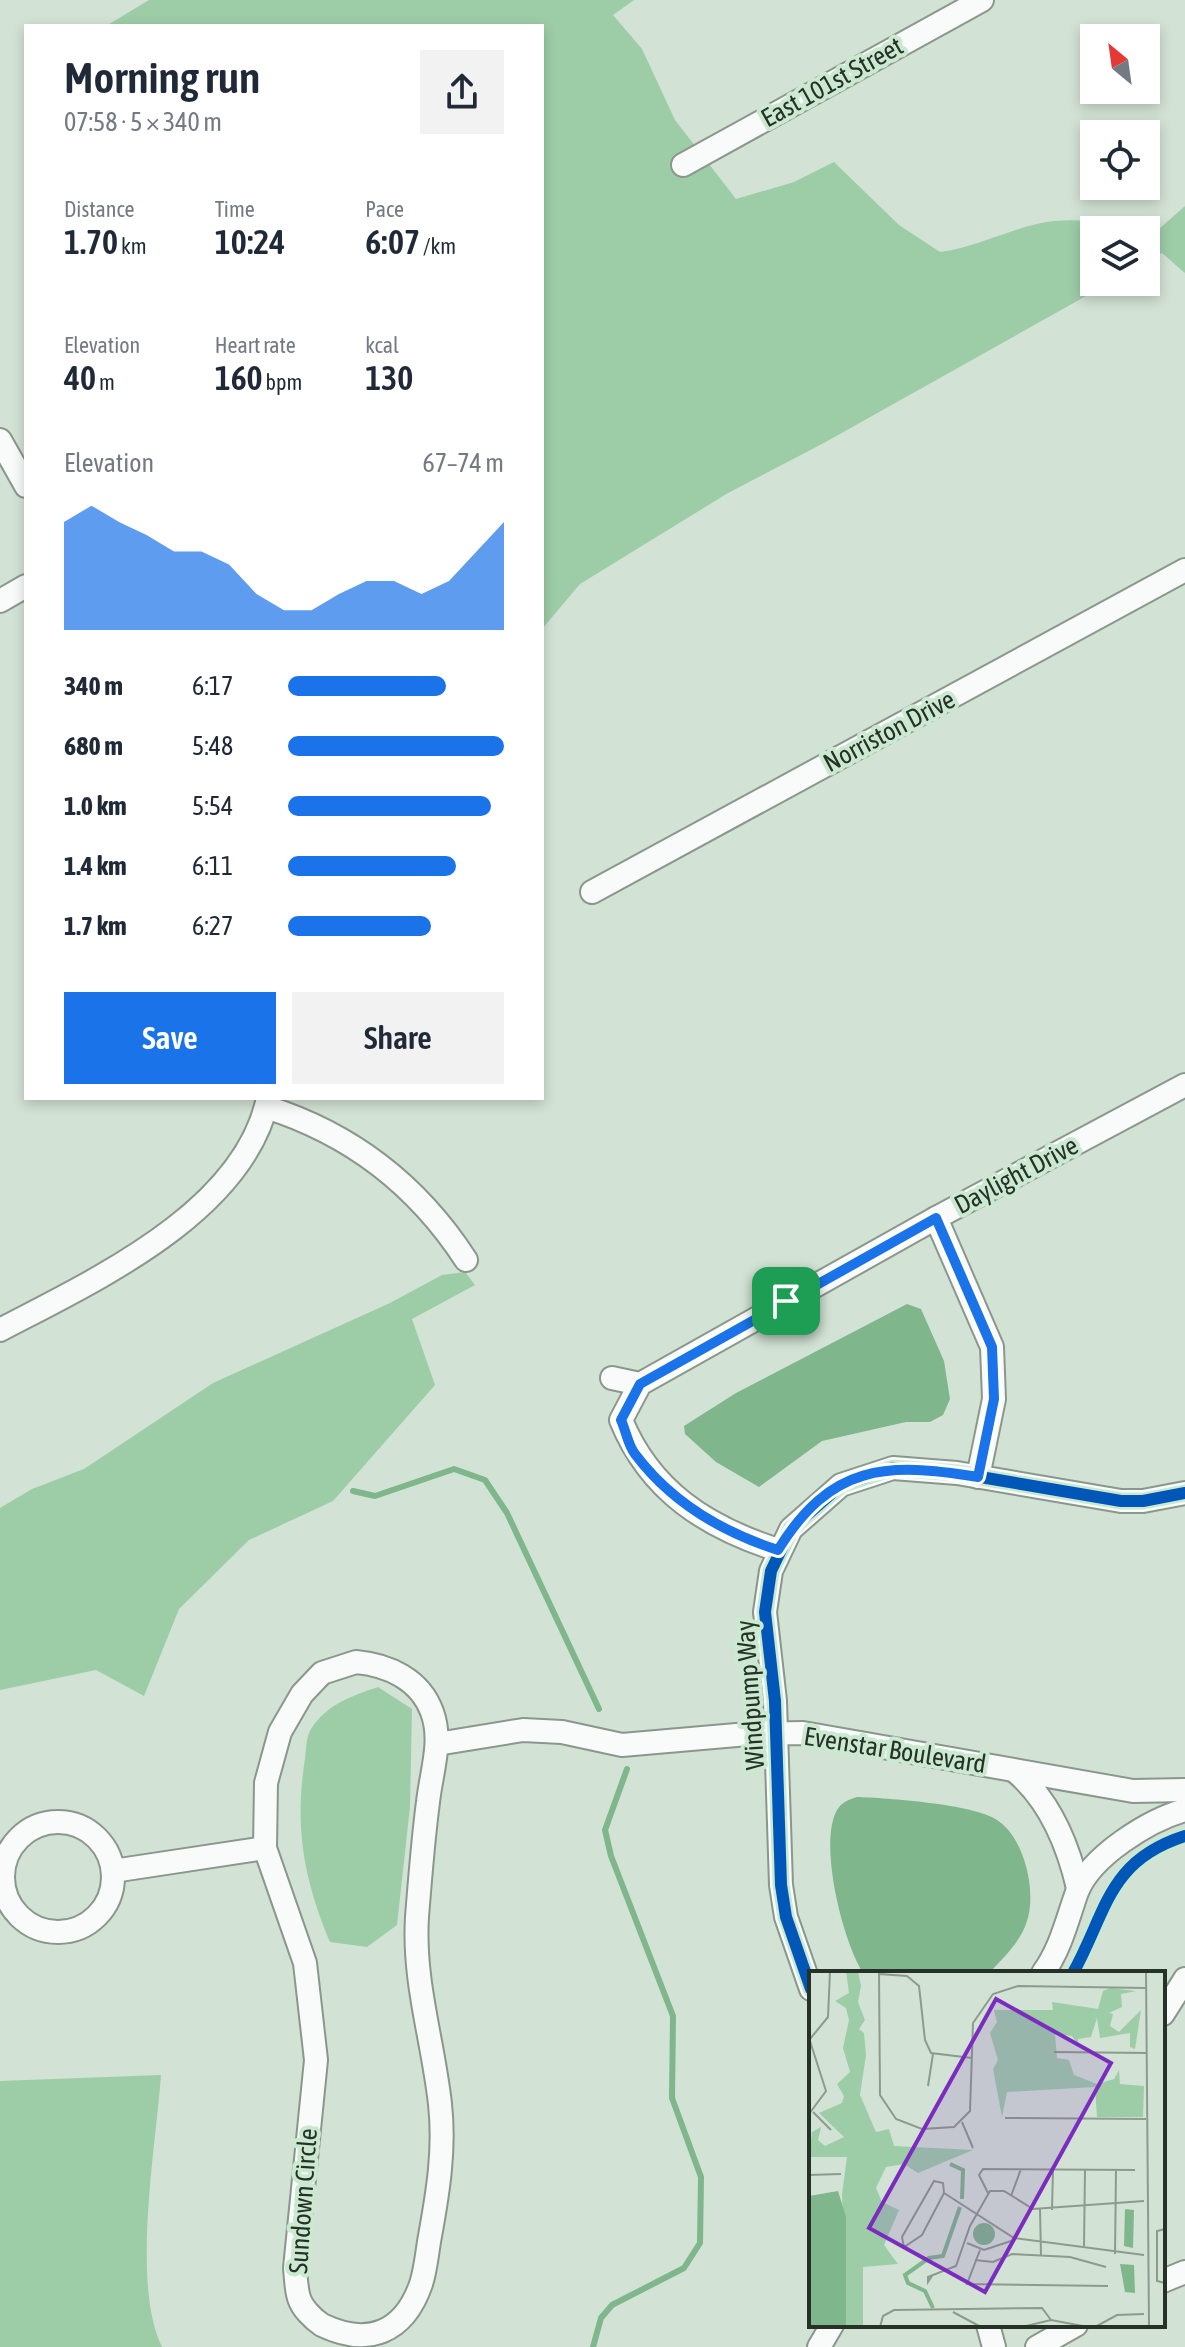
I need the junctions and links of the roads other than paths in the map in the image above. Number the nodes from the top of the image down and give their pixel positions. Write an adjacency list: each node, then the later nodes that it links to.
1 (982, 0): 2 (street, East 101st Street)
2 (683, 165)
3 (0, 440): 4 (street)
4 (24, 482)
5 (1185, 570): 8 (street, Norriston Drive)
6 (24, 587): 7 (street)
7 (0, 601)
8 (592, 892)
9 (1185, 1086): 11 (street, Daylight Drive)
10 (267, 1102): 12 (street); 13 (street)
11 (936, 1218): 15 (street, Daylight Drive); 16 (street)
12 (466, 1260)
13 (0, 1330)
14 (612, 1378): 15 (street)
15 (640, 1384): 18 (street)
16 (978, 1477): 17 (street, Windpump Way); 18 (street, Windpump Way)
17 (1185, 1493)
18 (778, 1550): 19 (street, Windpump Way)
19 (775, 1732): 20 (street); 21 (street, Evenstar Boulevard); 29 (street, Windpump Way)
20 (437, 1744): 24 (street, Sundown Circle); 24 (street, Sundown Circle)
21 (1015, 1771): 22 (street, Evenstar Boulevard); 26 (street, Evenstar Boulevard)
22 (1185, 1790)
23 (1185, 1810): 26 (street)
24 (265, 1848): 25 (street)
25 (113, 1871): 25 (street)
26 (1078, 1888): 27 (street)
27 (1044, 1971)
28 (1185, 1979): 30 (street)
29 (809, 1983)
30 (1165, 2011)
31 (1185, 2272): 32 (street)
32 (1165, 2280)
33 (831, 2327): 36 (street)
34 (989, 2327): 37 (street)
35 (1072, 2327): 38 (street)
36 (819, 2347)
37 (994, 2347)
38 (1037, 2347)

